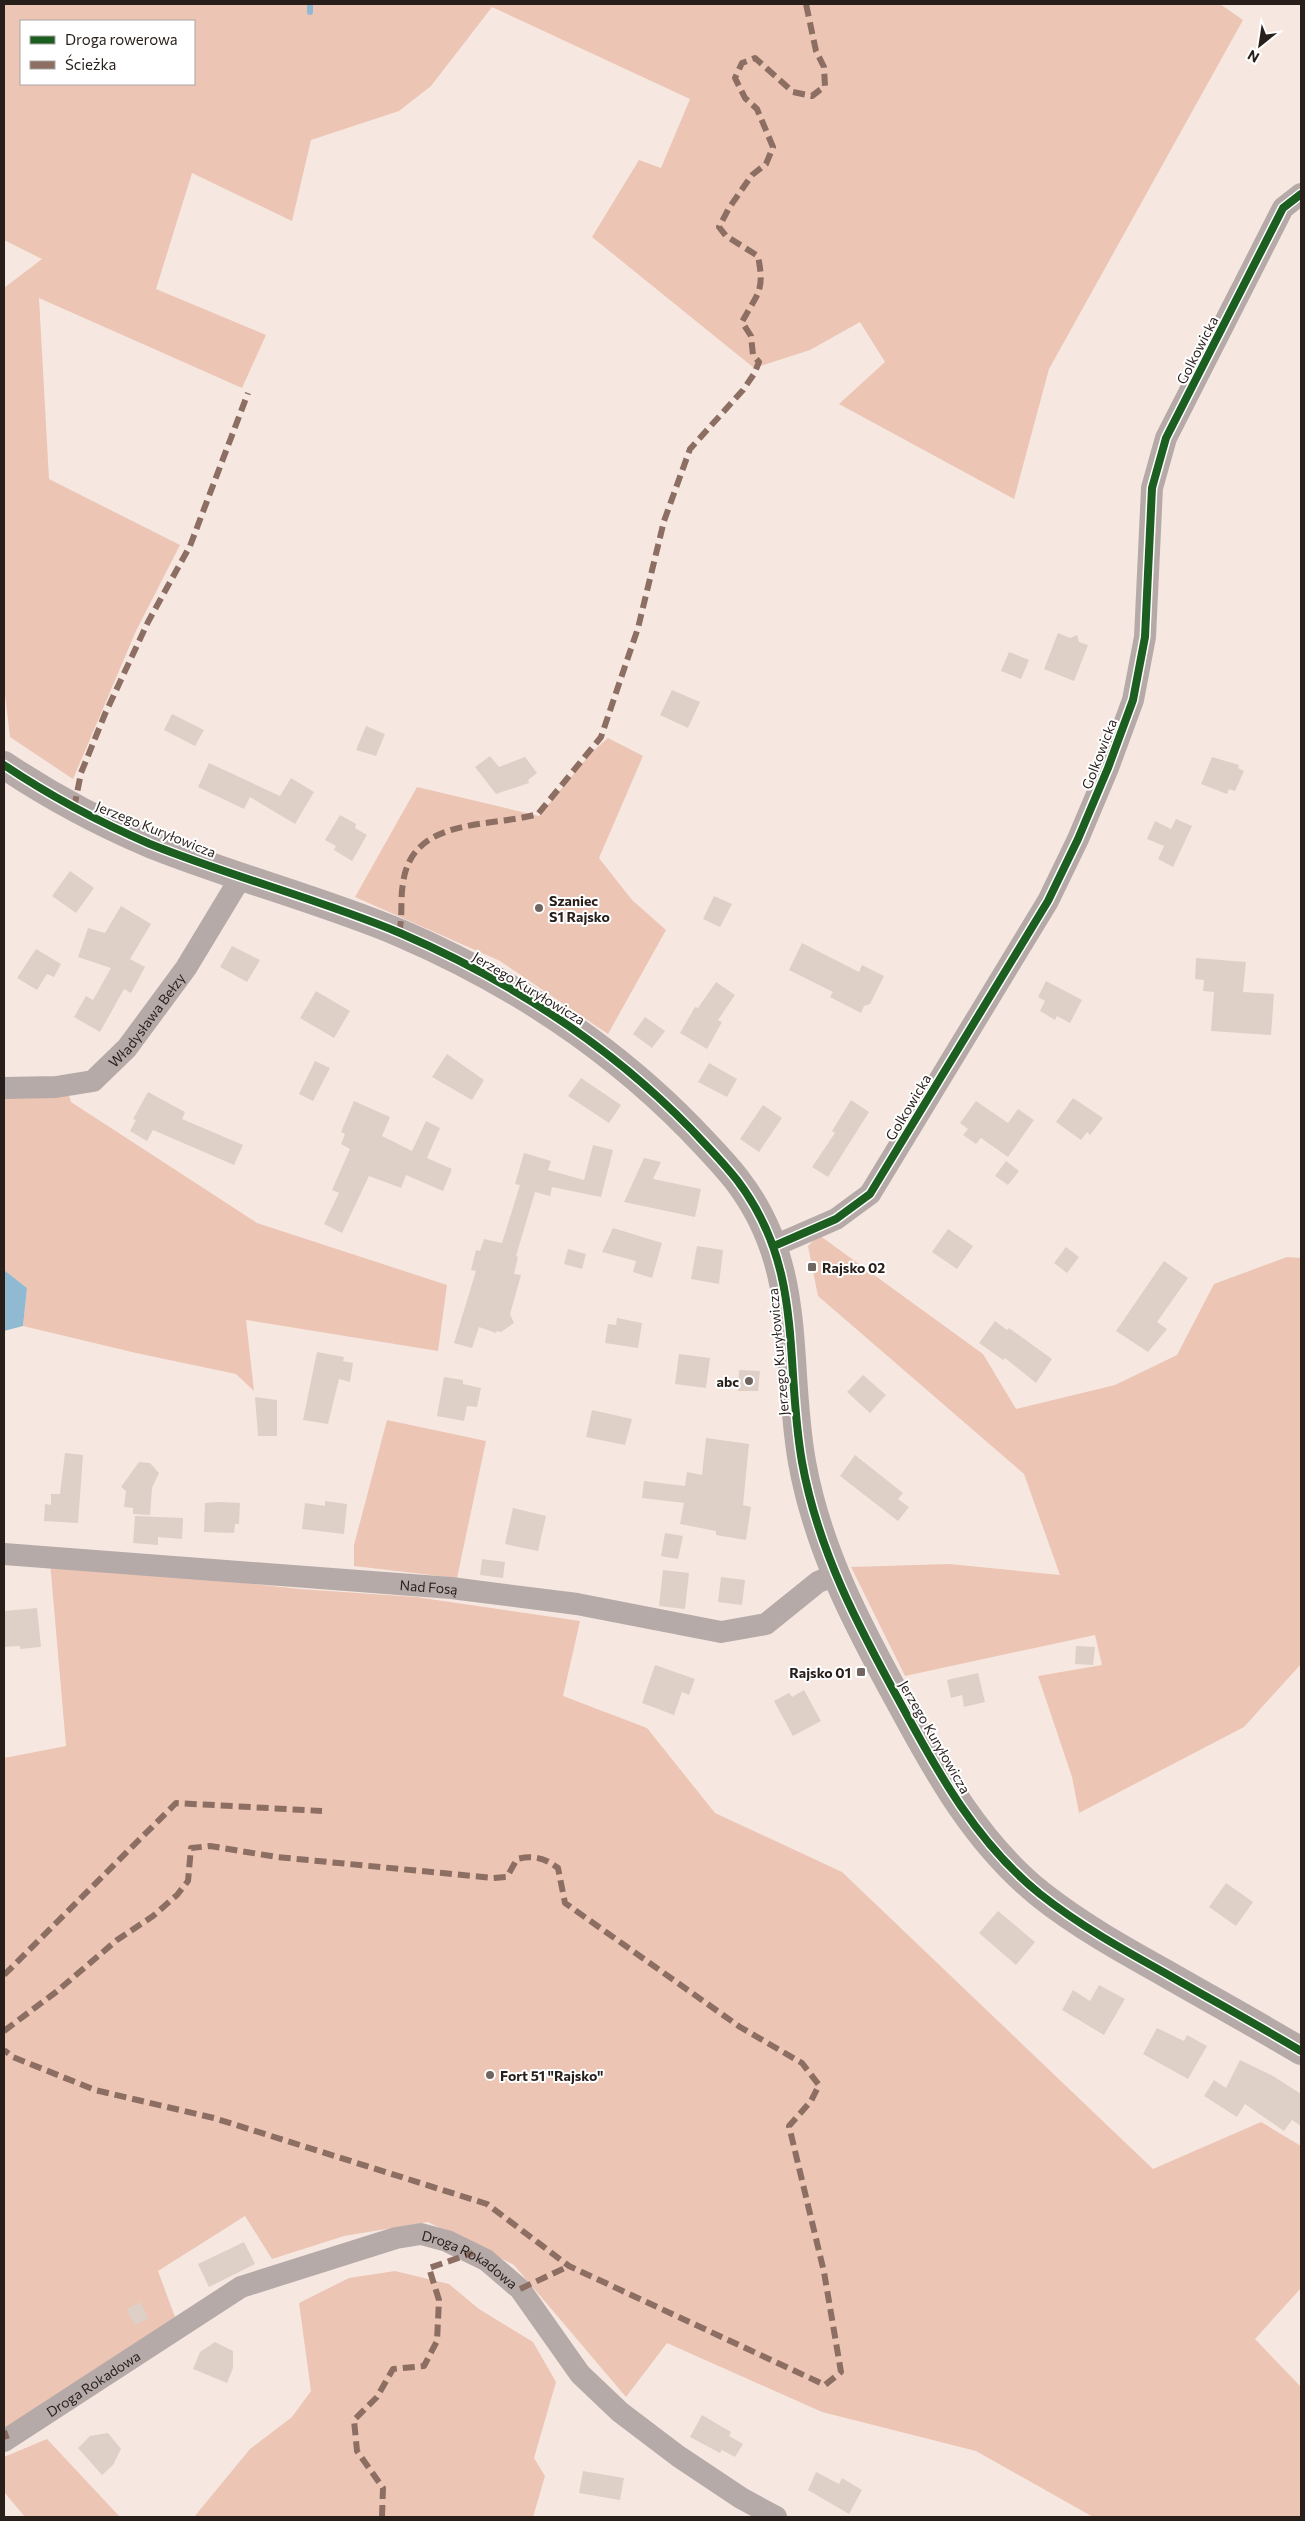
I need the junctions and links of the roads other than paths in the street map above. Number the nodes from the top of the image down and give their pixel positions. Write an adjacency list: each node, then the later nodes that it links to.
1 (1301, 194): 5 (street, Golkowicka)
2 (4, 765): 3 (street, Jerzego Kuryłowicza)
3 (241, 876): 4 (street, Władysława Bełzy); 5 (street, Jerzego Kuryłowicza)
4 (4, 1088)
5 (774, 1246): 7 (street, Jerzego Kuryłowicza)
6 (4, 1554): 7 (street, Nad Fosą)
7 (835, 1576): 8 (street, Jerzego Kuryłowicza)
8 (1301, 2051)
9 (4, 2441): 10 (street, Droga Rokadowa)
10 (776, 2517)

